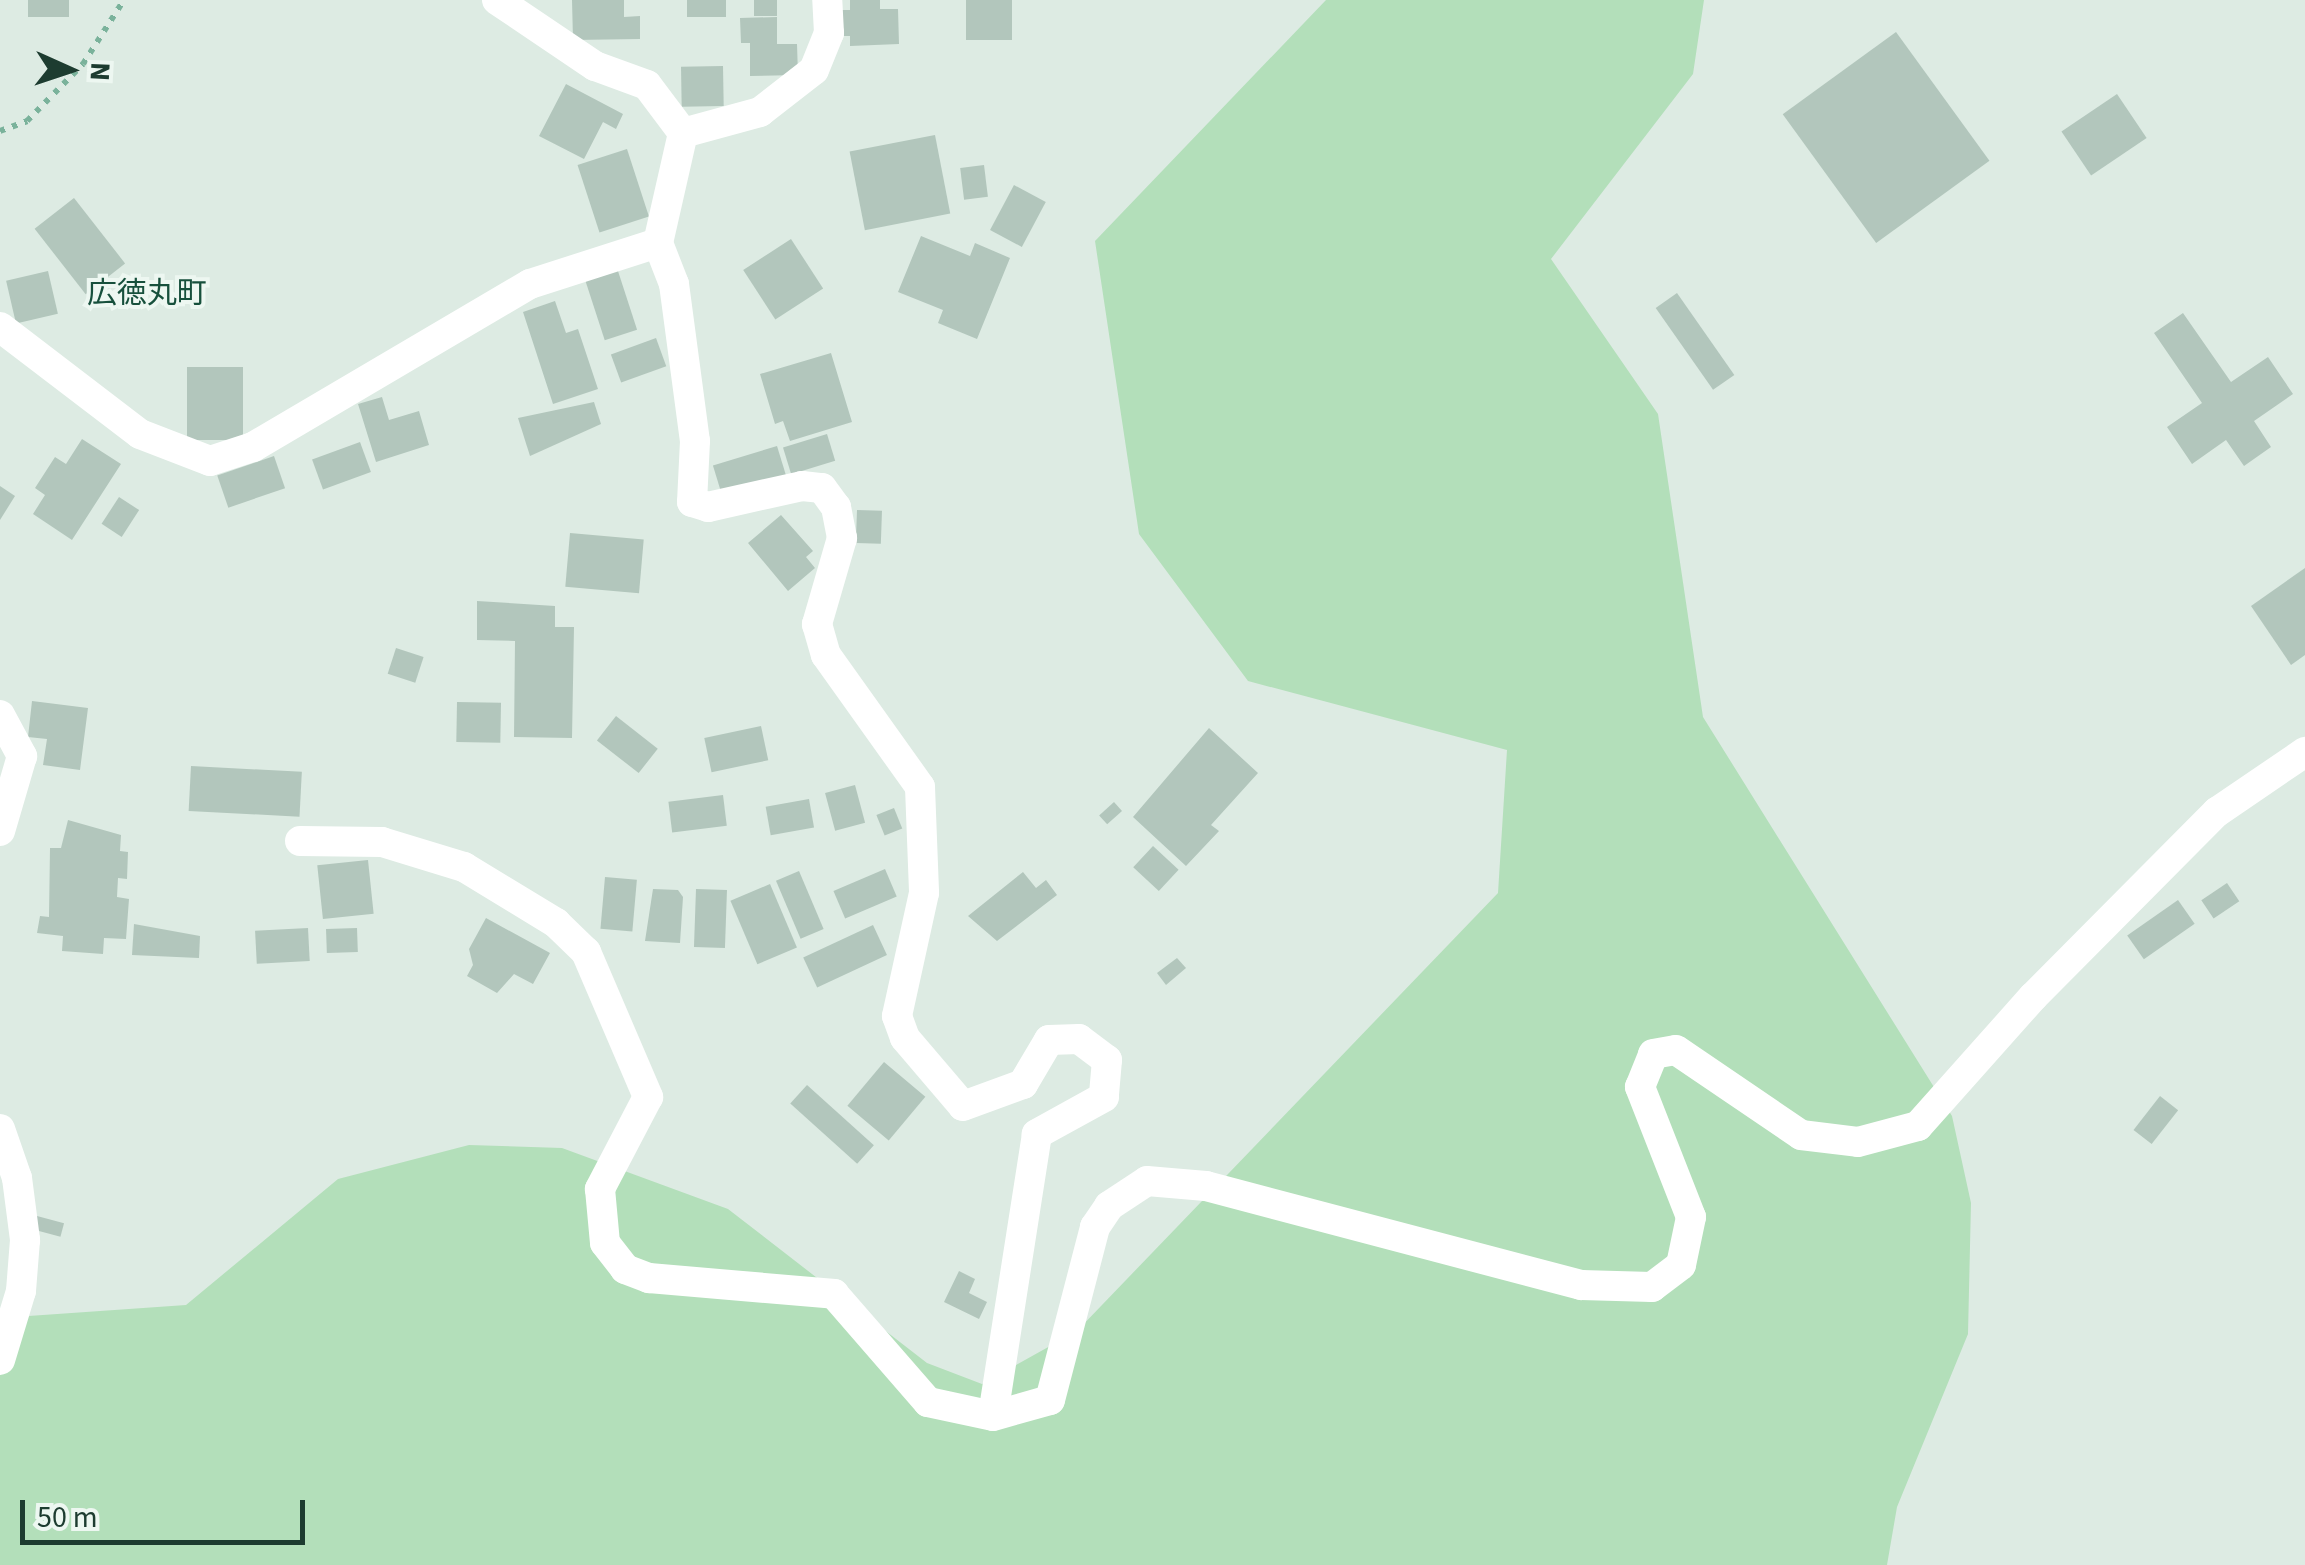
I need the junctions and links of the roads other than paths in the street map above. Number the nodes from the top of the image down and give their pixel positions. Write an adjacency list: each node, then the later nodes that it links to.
1 (497, 0): 3 (street)
2 (828, 0): 3 (street)
3 (683, 134): 4 (street)
4 (658, 243): 5 (street); 12 (street)
5 (0, 327)
6 (0, 715): 8 (street)
7 (2301, 763): 12 (street)
8 (0, 831)
9 (300, 841): 12 (street)
10 (0, 1128): 11 (street)
11 (0, 1360)
12 (993, 1416)

